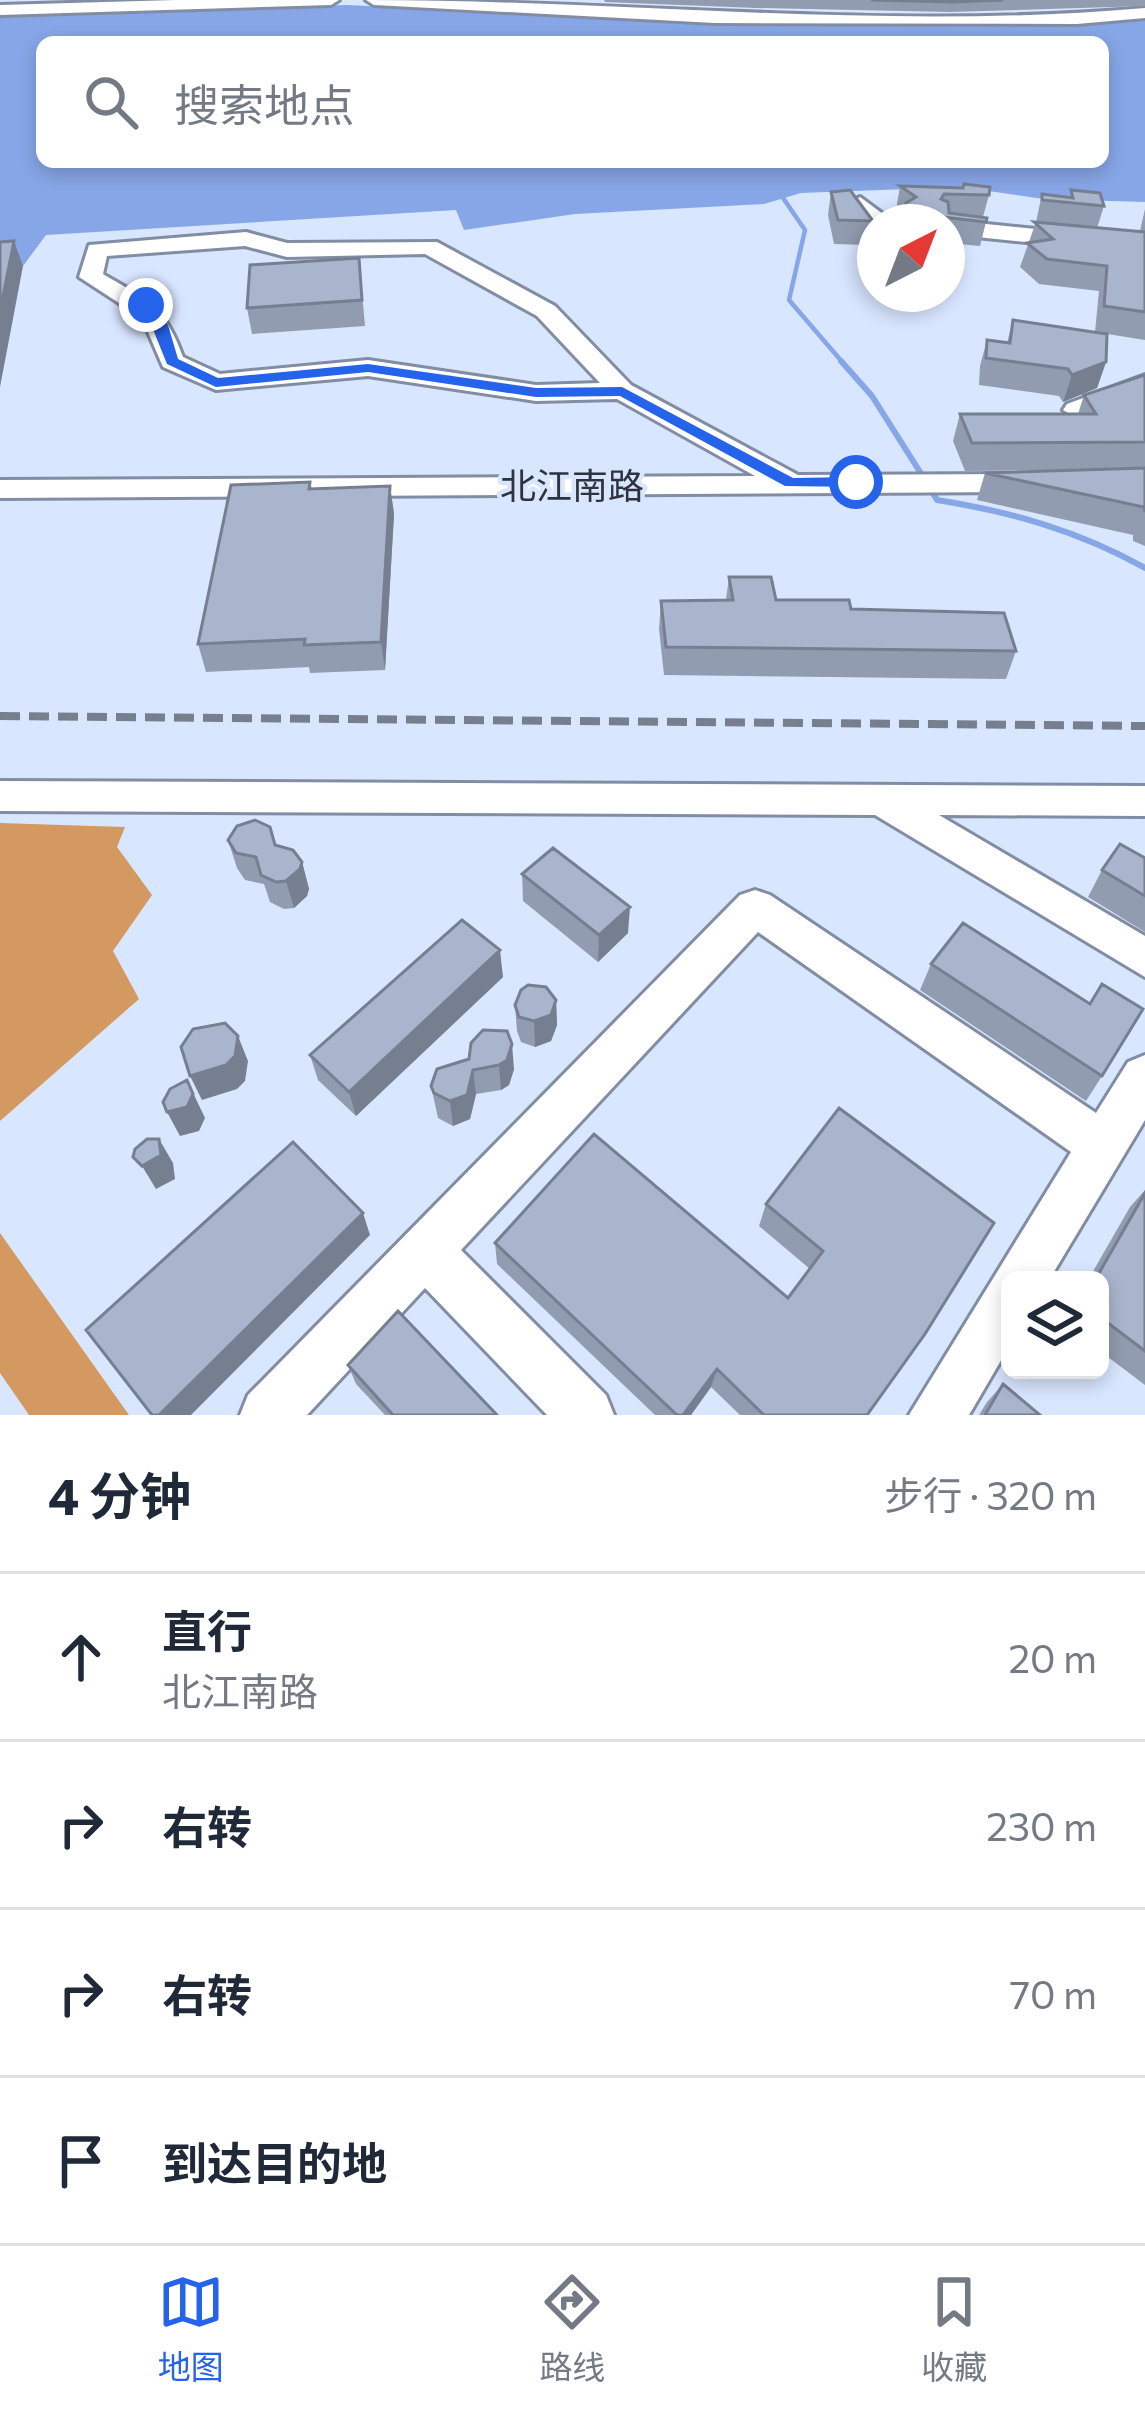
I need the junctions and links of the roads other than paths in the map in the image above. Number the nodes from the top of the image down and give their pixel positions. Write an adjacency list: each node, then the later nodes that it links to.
1 (331, 0): 6 (street)
2 (374, 0): 5 (street)
3 (704, 0): 8 (street)
4 (868, 0): 9 (street)
5 (447, 2): 8 (street)
6 (0, 10)
7 (1145, 13): 9 (street)
8 (715, 18): 9 (street)
9 (894, 19)
10 (965, 229): 11 (street)
11 (1145, 247)
12 (1145, 383): 14 (street)
13 (622, 391): 13 (street); 15 (street)
14 (1077, 410)
15 (790, 483): 16 (street, 北江南路); 17 (street, 北江南路)
16 (1056, 483)
17 (0, 489)
18 (0, 796): 19 (street)
19 (882, 800): 20 (street); 21 (street)
20 (1145, 801)
21 (1145, 958)
22 (1145, 1077): 23 (street)
23 (1102, 1145): 24 (street); 25 (street)
24 (425, 1251): 27 (street); 28 (street)
25 (1025, 1271)
26 (1001, 1310): 29 (street)
27 (268, 1415)
28 (586, 1415)
29 (937, 1415)

